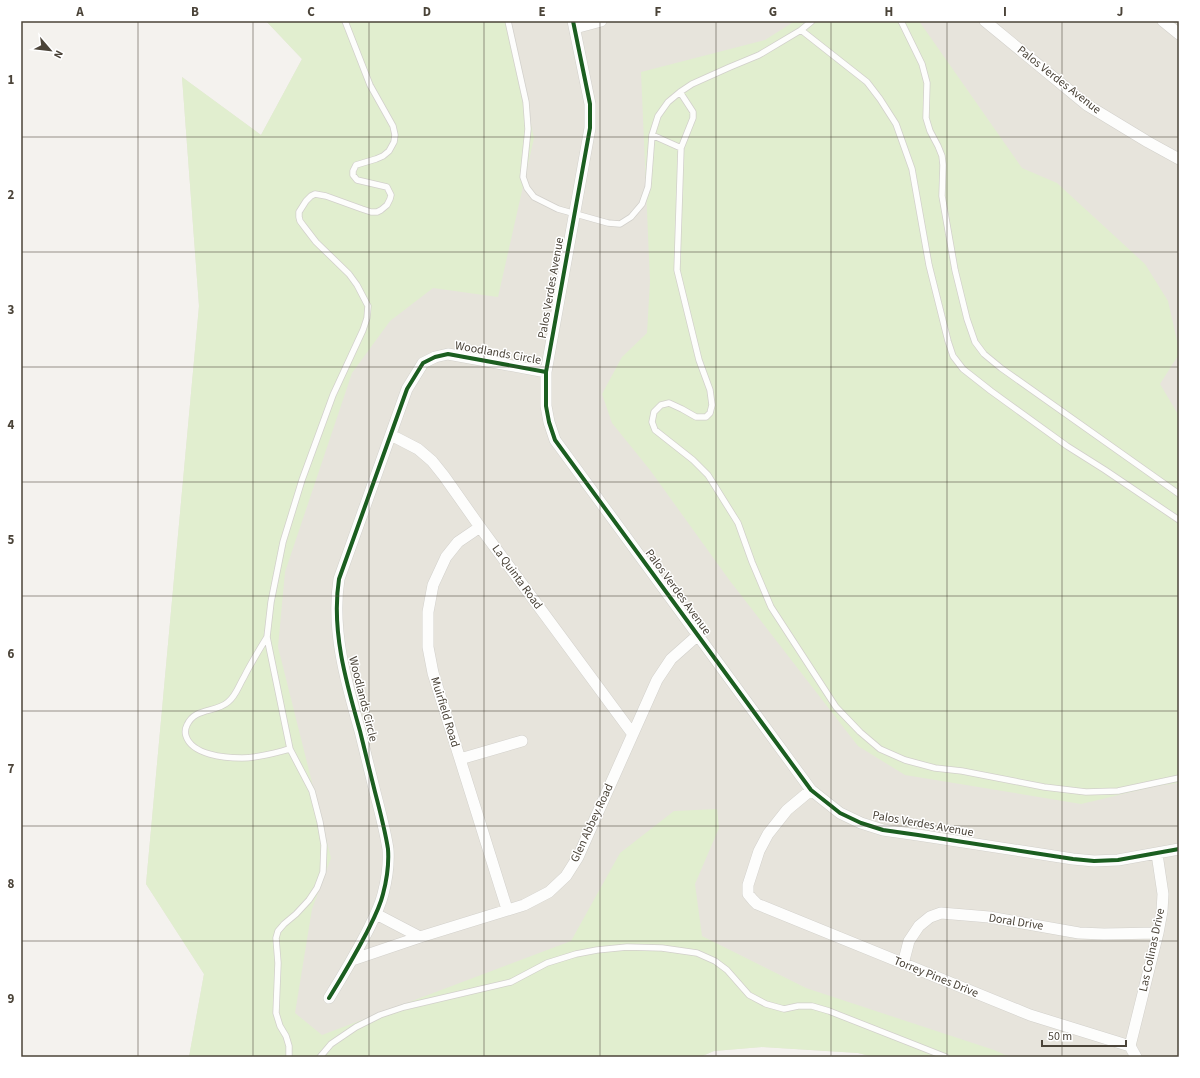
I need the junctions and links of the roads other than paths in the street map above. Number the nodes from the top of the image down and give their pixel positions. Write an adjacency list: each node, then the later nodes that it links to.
1 (345, 21): 22 (lane)
2 (508, 21): 15 (lane)
3 (601, 21): 8 (street)
4 (812, 21): 9 (lane)
5 (901, 21): 18 (lane)
6 (985, 21): 14 (street, Palos Verdes Avenue)
7 (1163, 21): 10 (street)
8 (574, 24): 15 (street, Palos Verdes Avenue)
9 (800, 30): 11 (lane); 19 (lane)
10 (1179, 34)
11 (680, 92): 12 (lane); 13 (lane)
12 (652, 134): 13 (lane); 15 (lane)
13 (681, 148): 27 (lane)
14 (1179, 159)
15 (575, 213): 16 (street, Palos Verdes Avenue)
16 (546, 372): 17 (street, Woodlands Circle); 21 (street, Palos Verdes Avenue)
17 (391, 435): 20 (street, La Quinta Road); 32 (street, Woodlands Circle)
18 (1179, 494)
19 (1179, 520)
20 (480, 527): 23 (street, La Quinta Road); 26 (street, Muirfield Road)
21 (698, 635): 23 (street, Glen Abbey Road); 28 (street, Palos Verdes Avenue)
22 (267, 637): 25 (lane); 25 (lane)
23 (632, 733): 31 (street, Glen Abbey Road)
24 (522, 741): 26 (street)
25 (290, 749): 39 (lane)
26 (460, 759): 31 (street, Muirfield Road)
27 (1179, 778)
28 (811, 790): 30 (street, Palos Verdes Avenue); 36 (street, Torrey Pines Drive)
29 (1179, 849): 30 (street, Palos Verdes Avenue)
30 (1157, 854): 33 (street, Las Colinas Drive)
31 (508, 909): 34 (street, Glen Abbey Road)
32 (376, 914): 34 (street); 35 (street, Woodlands Circle)
33 (1158, 933): 36 (street, Doral Drive); 38 (street, Las Colinas Drive)
34 (420, 937): 35 (street, Glen Abbey Road)
35 (352, 960): 37 (street, Woodlands Circle)
36 (904, 964): 38 (street, Torrey Pines Drive)
37 (329, 998)
38 (1130, 1046): 42 (street)
39 (289, 1057)
40 (320, 1057): 41 (lane)
41 (946, 1057)
42 (1136, 1057)

